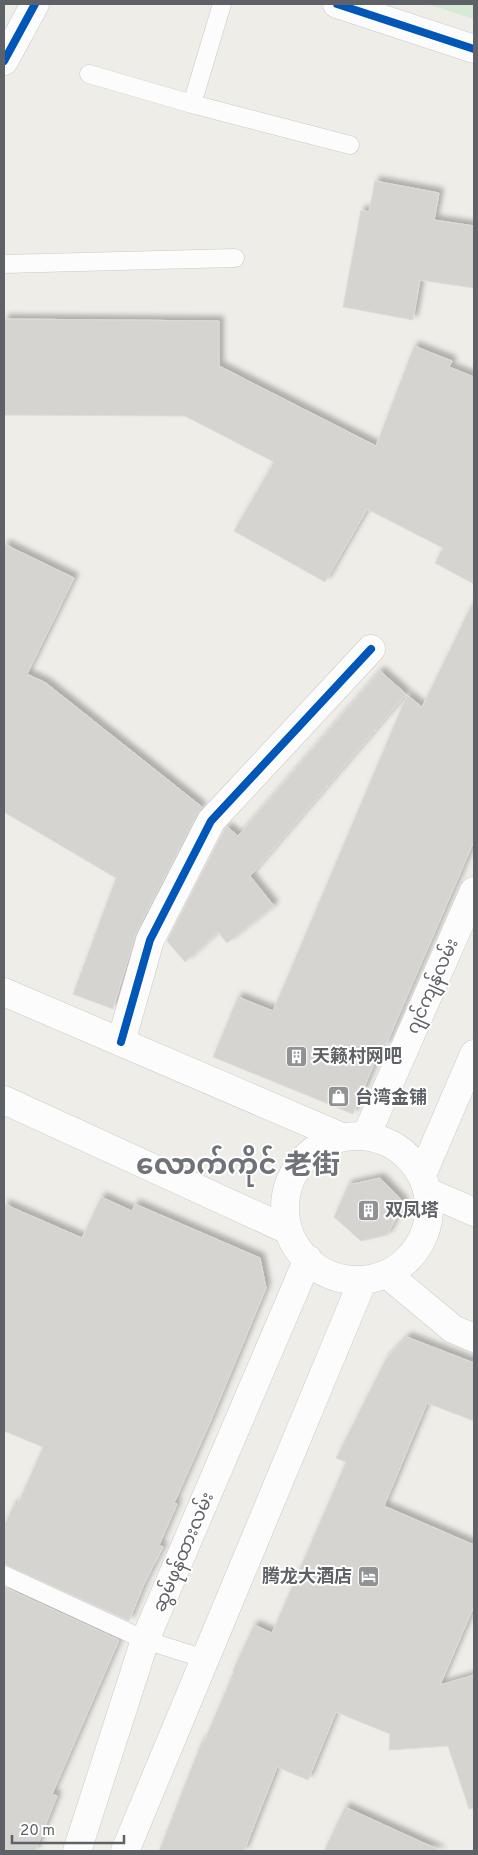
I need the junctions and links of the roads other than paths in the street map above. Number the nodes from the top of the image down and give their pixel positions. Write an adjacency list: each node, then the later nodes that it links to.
1 (35, 4): 5 (main road)
2 (222, 4): 7 (lane)
3 (337, 4): 4 (main road)
4 (474, 50)
5 (4, 61)
6 (89, 74): 7 (lane)
7 (192, 104): 8 (lane)
8 (350, 145)
9 (235, 258): 10 (lane)
10 (4, 264)
11 (371, 649): 14 (main road)
12 (474, 891): 17 (main road, ဂျင်ကျန်လမ်း)
13 (4, 992): 14 (main road)
14 (122, 1042): 17 (main road)
15 (474, 1054): 18 (main road)
16 (4, 1100): 20 (main road)
17 (354, 1137): 18 (main road); 20 (main road)
18 (425, 1184): 19 (main road); 22 (main road)
19 (474, 1212)
20 (288, 1230): 21 (main road)
21 (308, 1259): 22 (main road); 25 (main road, ဆွမ်ဖုန်ထားလမ်း)
22 (375, 1277): 23 (main road); 26 (main road)
23 (474, 1338)
24 (4, 1575): 25 (lane)
25 (145, 1640): 26 (lane); 27 (main road, ဆွမ်ဖုန်ထားလမ်း)
26 (205, 1658): 28 (main road)
27 (76, 1851)
28 (125, 1851)

